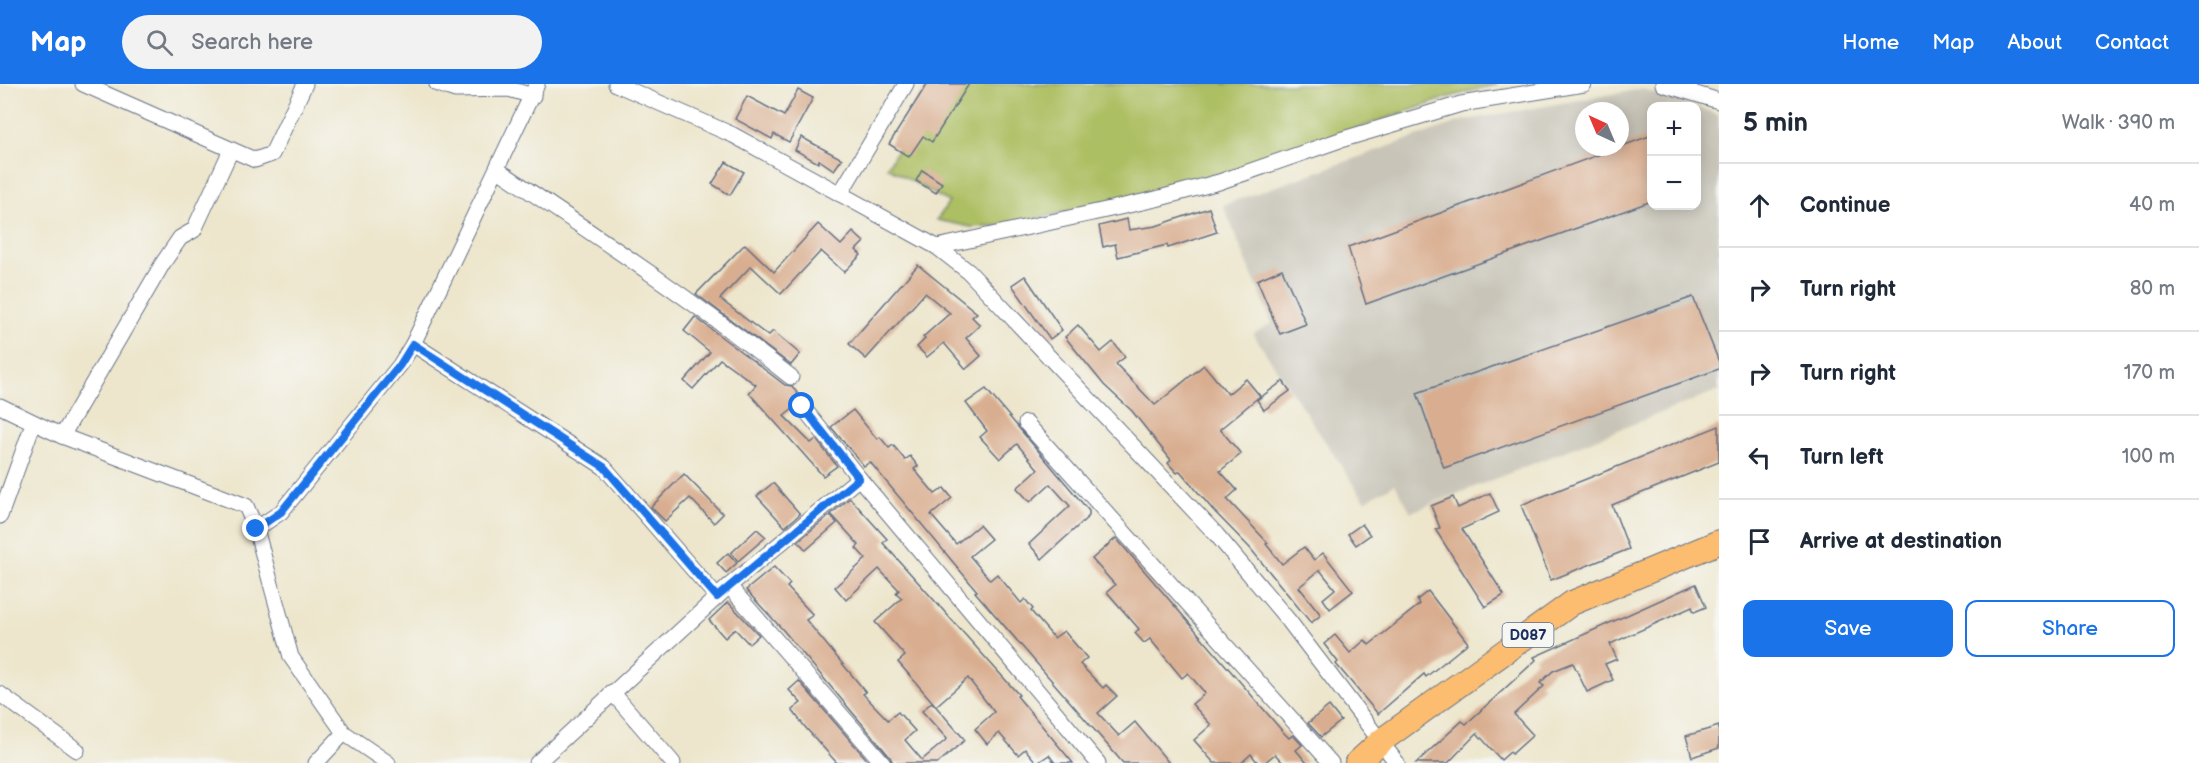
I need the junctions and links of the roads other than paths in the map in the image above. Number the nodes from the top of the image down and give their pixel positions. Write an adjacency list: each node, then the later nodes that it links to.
1 (83, 84): 11 (street)
2 (305, 84): 11 (street)
3 (437, 84): 9 (street)
4 (616, 84): 13 (street)
5 (906, 84): 13 (street)
6 (1584, 84): 8 (street)
7 (1663, 84): 10 (street)
8 (1551, 86): 14 (street)
9 (535, 90): 12 (street)
10 (1719, 101)
11 (231, 150): 21 (street)
12 (498, 170): 15 (street); 16 (street)
13 (840, 194): 14 (street)
14 (937, 247): 31 (street)
15 (413, 344): 24 (street); 27 (street)
16 (791, 377)
17 (0, 406): 20 (street)
18 (802, 406): 22 (street)
19 (1026, 423): 39 (street)
20 (33, 424): 21 (street); 23 (street)
21 (62, 436): 24 (street)
22 (859, 478): 26 (street); 38 (street)
23 (0, 516)
24 (256, 529): 30 (street)
25 (1719, 542): 31 (main road, D087)
26 (729, 586): 27 (street); 37 (street)
27 (717, 597): 28 (street)
28 (612, 692): 35 (street); 36 (street)
29 (0, 694): 32 (street)
30 (344, 733): 33 (street); 34 (street)
31 (1381, 741): 40 (main road, D087); 41 (street)
32 (77, 750)
33 (316, 763)
34 (388, 763)
35 (537, 763)
36 (673, 763)
37 (883, 763)
38 (1098, 763)
39 (1331, 763)
40 (1357, 763)
41 (1397, 763)

